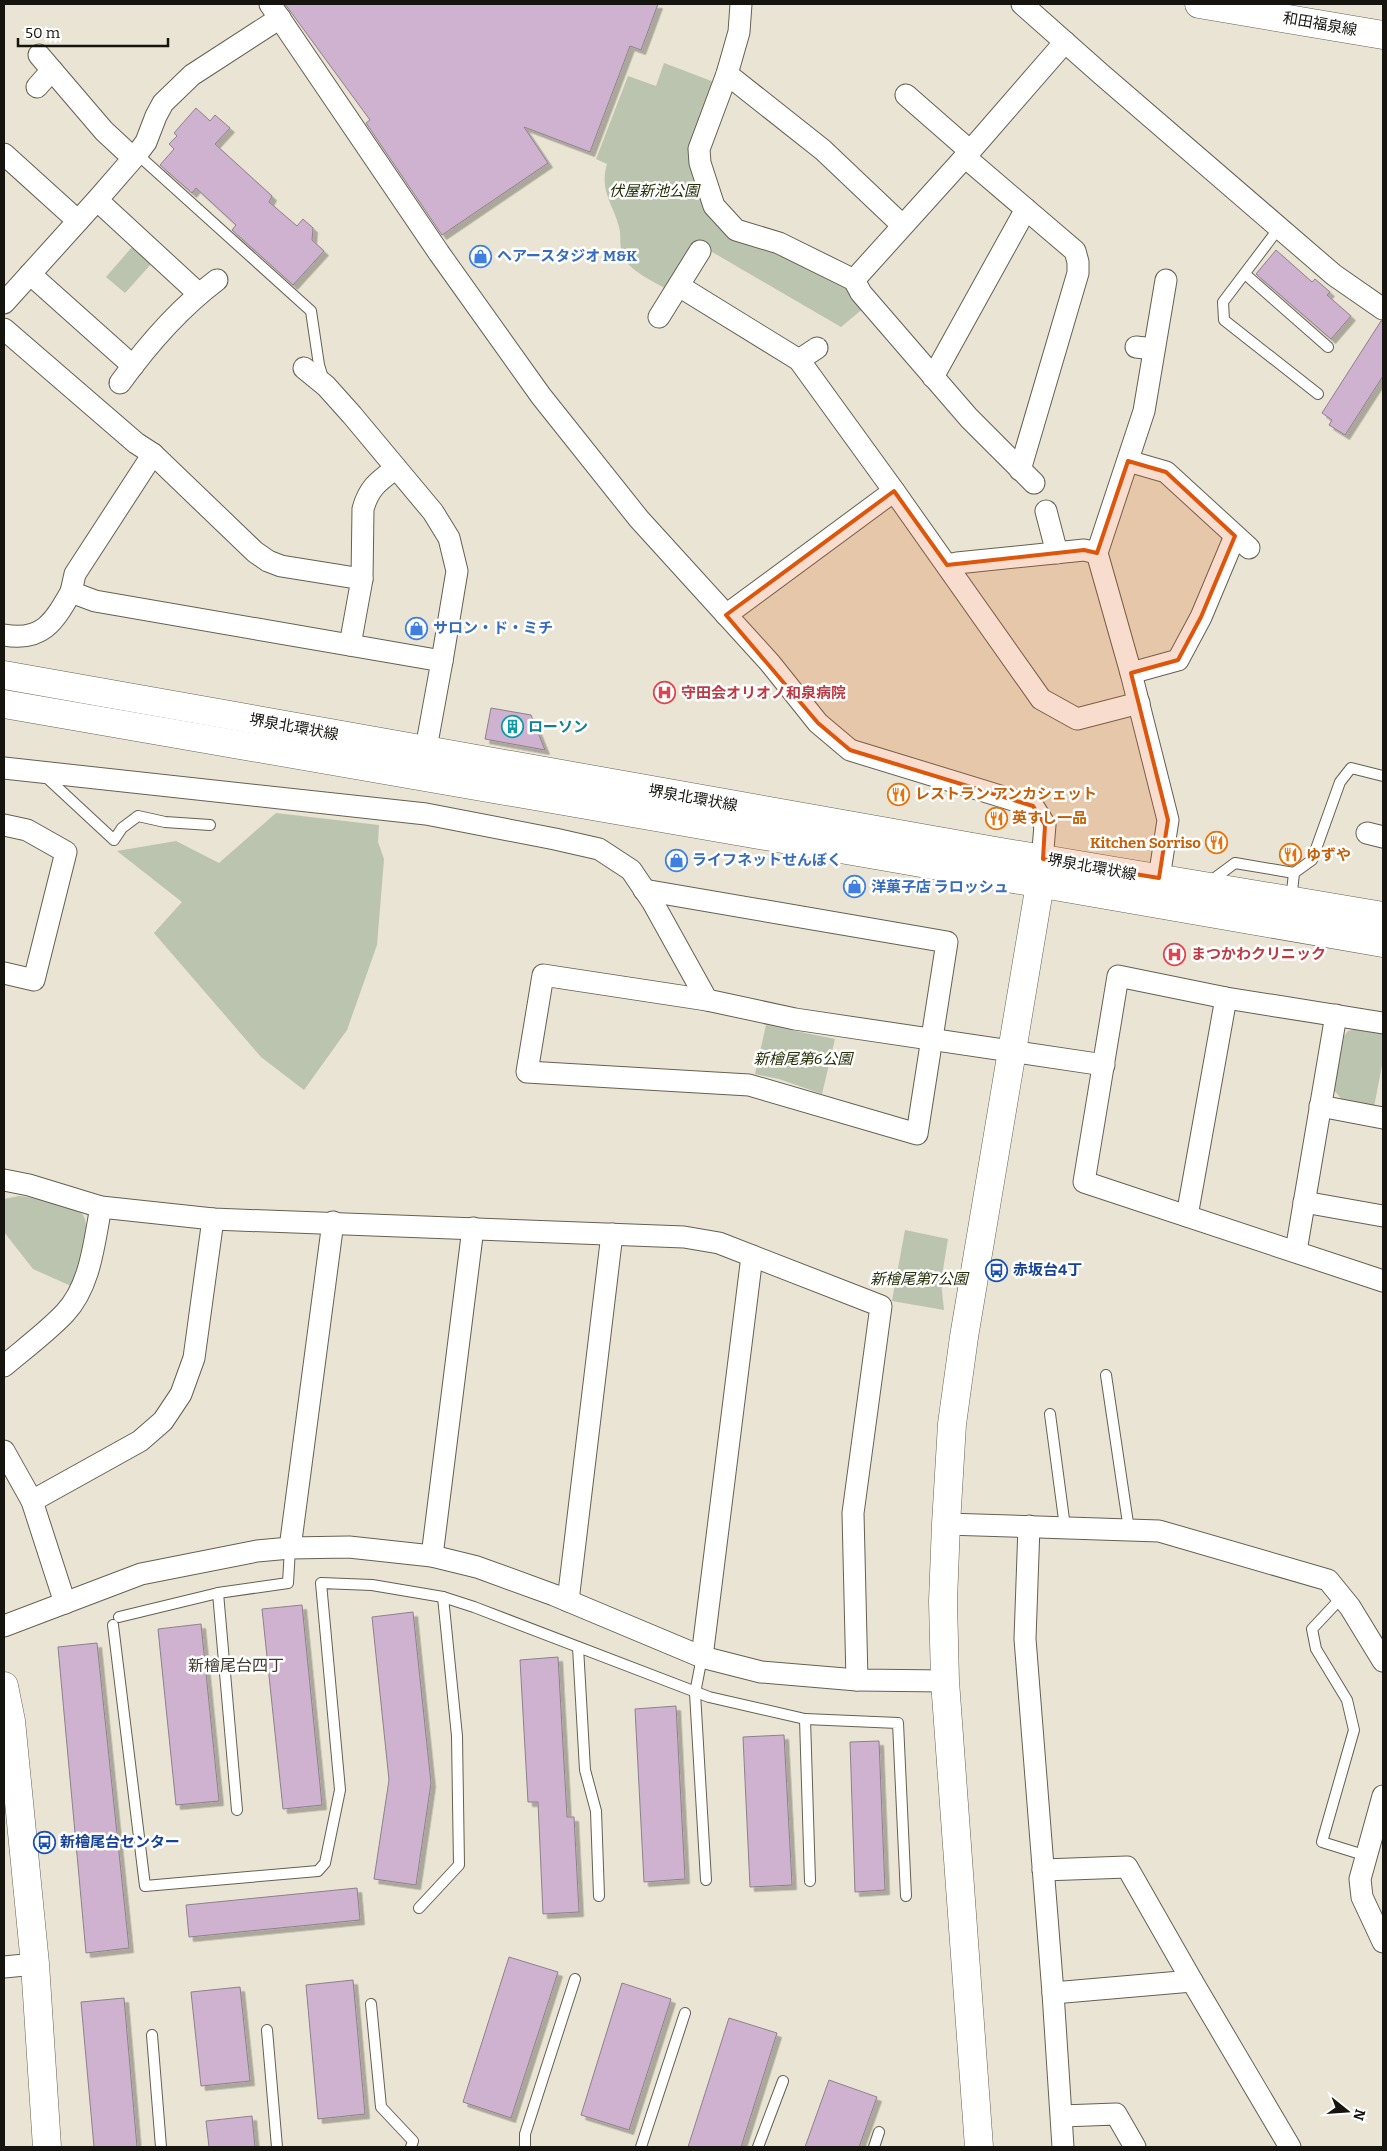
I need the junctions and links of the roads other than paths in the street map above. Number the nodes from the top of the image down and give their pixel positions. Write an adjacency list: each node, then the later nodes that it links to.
1 (741, 4): 7 (street)
2 (1022, 4): 6 (street)
3 (1199, 4): 5 (main road, 和田福泉線)
4 (275, 11): 12 (street); 48 (street)
5 (1383, 35)
6 (1065, 42): 11 (street); 17 (street)
7 (727, 74): 16 (street); 21 (street)
8 (37, 87): 12 (street)
9 (906, 94): 11 (street)
10 (4, 154): 15 (street)
11 (968, 154): 14 (street); 16 (street)
12 (135, 156): 13 (street); 36 (lane)
13 (97, 200): 15 (street); 25 (street)
14 (1026, 209): 34 (street); 34 (street)
15 (78, 221): 23 (street)
16 (902, 225): 21 (street)
17 (1280, 228): 19 (lane); 26 (street)
18 (700, 252): 24 (street)
19 (1245, 274): 29 (lane); 37 (lane)
20 (216, 280): 25 (street)
21 (854, 280): 34 (street)
22 (1166, 280): 39 (street)
23 (13, 286): 32 (street)
24 (679, 286): 27 (street); 31 (street)
25 (199, 294): 32 (street)
26 (1383, 308)
27 (660, 317)
28 (4, 329): 38 (street)
29 (1328, 347)
30 (817, 348): 31 (street)
31 (799, 360): 41 (street)
32 (133, 366): 35 (street)
33 (304, 368): 36 (street)
34 (933, 377)
35 (120, 383)
36 (326, 386): 40 (street)
37 (1318, 394)
38 (152, 454): 46 (street); 47 (street)
39 (1128, 462): 44 (street); 52 (street)
40 (396, 468): 46 (street); 51 (street)
41 (894, 491): 45 (street); 48 (street)
42 (1046, 511): 43 (street)
43 (1058, 553): 44 (street); 45 (street)
44 (1098, 553): 52 (street)
45 (947, 566): 54 (street)
46 (362, 579): 50 (street)
47 (71, 592): 49 (street); 50 (street)
48 (726, 615): 62 (street)
49 (4, 635)
50 (350, 645): 51 (street)
51 (442, 661): 56 (street)
52 (1131, 673): 54 (street)
53 (4, 676): 56 (main road, 堺泉北環状線)
54 (1139, 703): 64 (street)
55 (4, 704): 56 (main road, 堺泉北環状線)
56 (423, 763): 62 (main road, 堺泉北環状線)
57 (4, 768): 58 (street)
58 (42, 773): 61 (lane); 66 (street)
59 (1383, 776): 63 (lane)
60 (4, 825): 70 (street)
61 (210, 825)
62 (1041, 871): 64 (main road, 堺泉北環状線); 69 (main road, 堺泉北環状線); 76 (main road)
63 (1294, 873): 65 (lane); 67 (lane)
64 (1159, 878): 65 (main road, 堺泉北環状線)
65 (1204, 886): 67 (main road, 堺泉北環状線)
66 (644, 890): 72 (street); 75 (street)
67 (1290, 902): 68 (main road, 堺泉北環状線)
68 (1383, 916)
69 (1383, 943)
70 (4, 973)
71 (1226, 998): 73 (street); 77 (street); 83 (street)
72 (706, 1000): 75 (street); 75 (street)
73 (1336, 1014): 74 (street); 78 (street)
74 (1383, 1024)
75 (932, 1040): 76 (street)
76 (1012, 1050): 77 (street); 97 (main road)
77 (1104, 1065): 83 (street)
78 (1320, 1106): 79 (street); 81 (street)
79 (1383, 1118)
80 (4, 1180): 82 (street)
81 (1304, 1202): 84 (street); 89 (street)
82 (101, 1207): 85 (street); 92 (street)
83 (1187, 1216): 89 (street)
84 (1383, 1216)
85 (213, 1218): 86 (street); 96 (street)
86 (333, 1222): 87 (street); 101 (street)
87 (473, 1228): 88 (street); 102 (street)
88 (612, 1234): 90 (street); 106 (street)
89 (1296, 1251): 91 (street)
90 (752, 1256): 110 (street); 112 (street)
91 (1383, 1281)
92 (4, 1366)
93 (1106, 1375): 100 (lane)
94 (1050, 1414): 99 (lane)
95 (4, 1451): 96 (street)
96 (32, 1501): 107 (street)
97 (946, 1524): 98 (street); 113 (main road)
98 (1029, 1526): 99 (street); 121 (street)
99 (1064, 1527): 100 (street)
100 (1129, 1530): 104 (street)
101 (290, 1548): 102 (street); 103 (lane); 107 (street)
102 (432, 1556): 106 (street)
103 (218, 1593): 105 (lane); 119 (lane)
104 (1342, 1597): 111 (street); 120 (lane)
105 (443, 1598): 109 (lane); 126 (lane)
106 (568, 1601): 110 (street)
107 (65, 1603): 108 (street)
108 (4, 1626)
109 (578, 1647): 115 (lane); 124 (lane)
110 (702, 1656): 112 (street); 115 (lane)
111 (1383, 1661)
112 (857, 1680): 113 (street)
113 (945, 1681): 149 (main road)
114 (4, 1686): 117 (main road)
115 (695, 1693): 116 (lane); 122 (lane)
116 (805, 1719): 123 (lane); 125 (lane)
117 (7, 1722): 129 (main road)
118 (1383, 1796): 120 (street)
119 (237, 1810)
120 (1367, 1856): 127 (street)
121 (1043, 1870): 132 (street); 133 (street)
122 (706, 1880)
123 (810, 1881)
124 (599, 1896)
125 (906, 1896)
126 (419, 1908)
127 (1375, 1910): 128 (street)
128 (1383, 1942)
129 (35, 1964): 130 (street); 141 (main road)
130 (4, 1967)
131 (574, 1978): 145 (lane)
132 (1192, 1981): 133 (street); 152 (street)
133 (1053, 1993): 139 (street)
134 (371, 2004): 144 (lane)
135 (685, 2013): 146 (lane)
136 (267, 2030): 143 (lane)
137 (152, 2035): 142 (lane)
138 (783, 2081): 147 (lane)
139 (1062, 2116): 150 (street); 151 (street)
140 (879, 2132): 148 (lane)
141 (47, 2147)
142 (161, 2147)
143 (277, 2147)
144 (411, 2147)
145 (525, 2147)
146 (641, 2147)
147 (758, 2147)
148 (874, 2147)
149 (979, 2147)
150 (1063, 2147)
151 (1134, 2147)
152 (1290, 2147)

